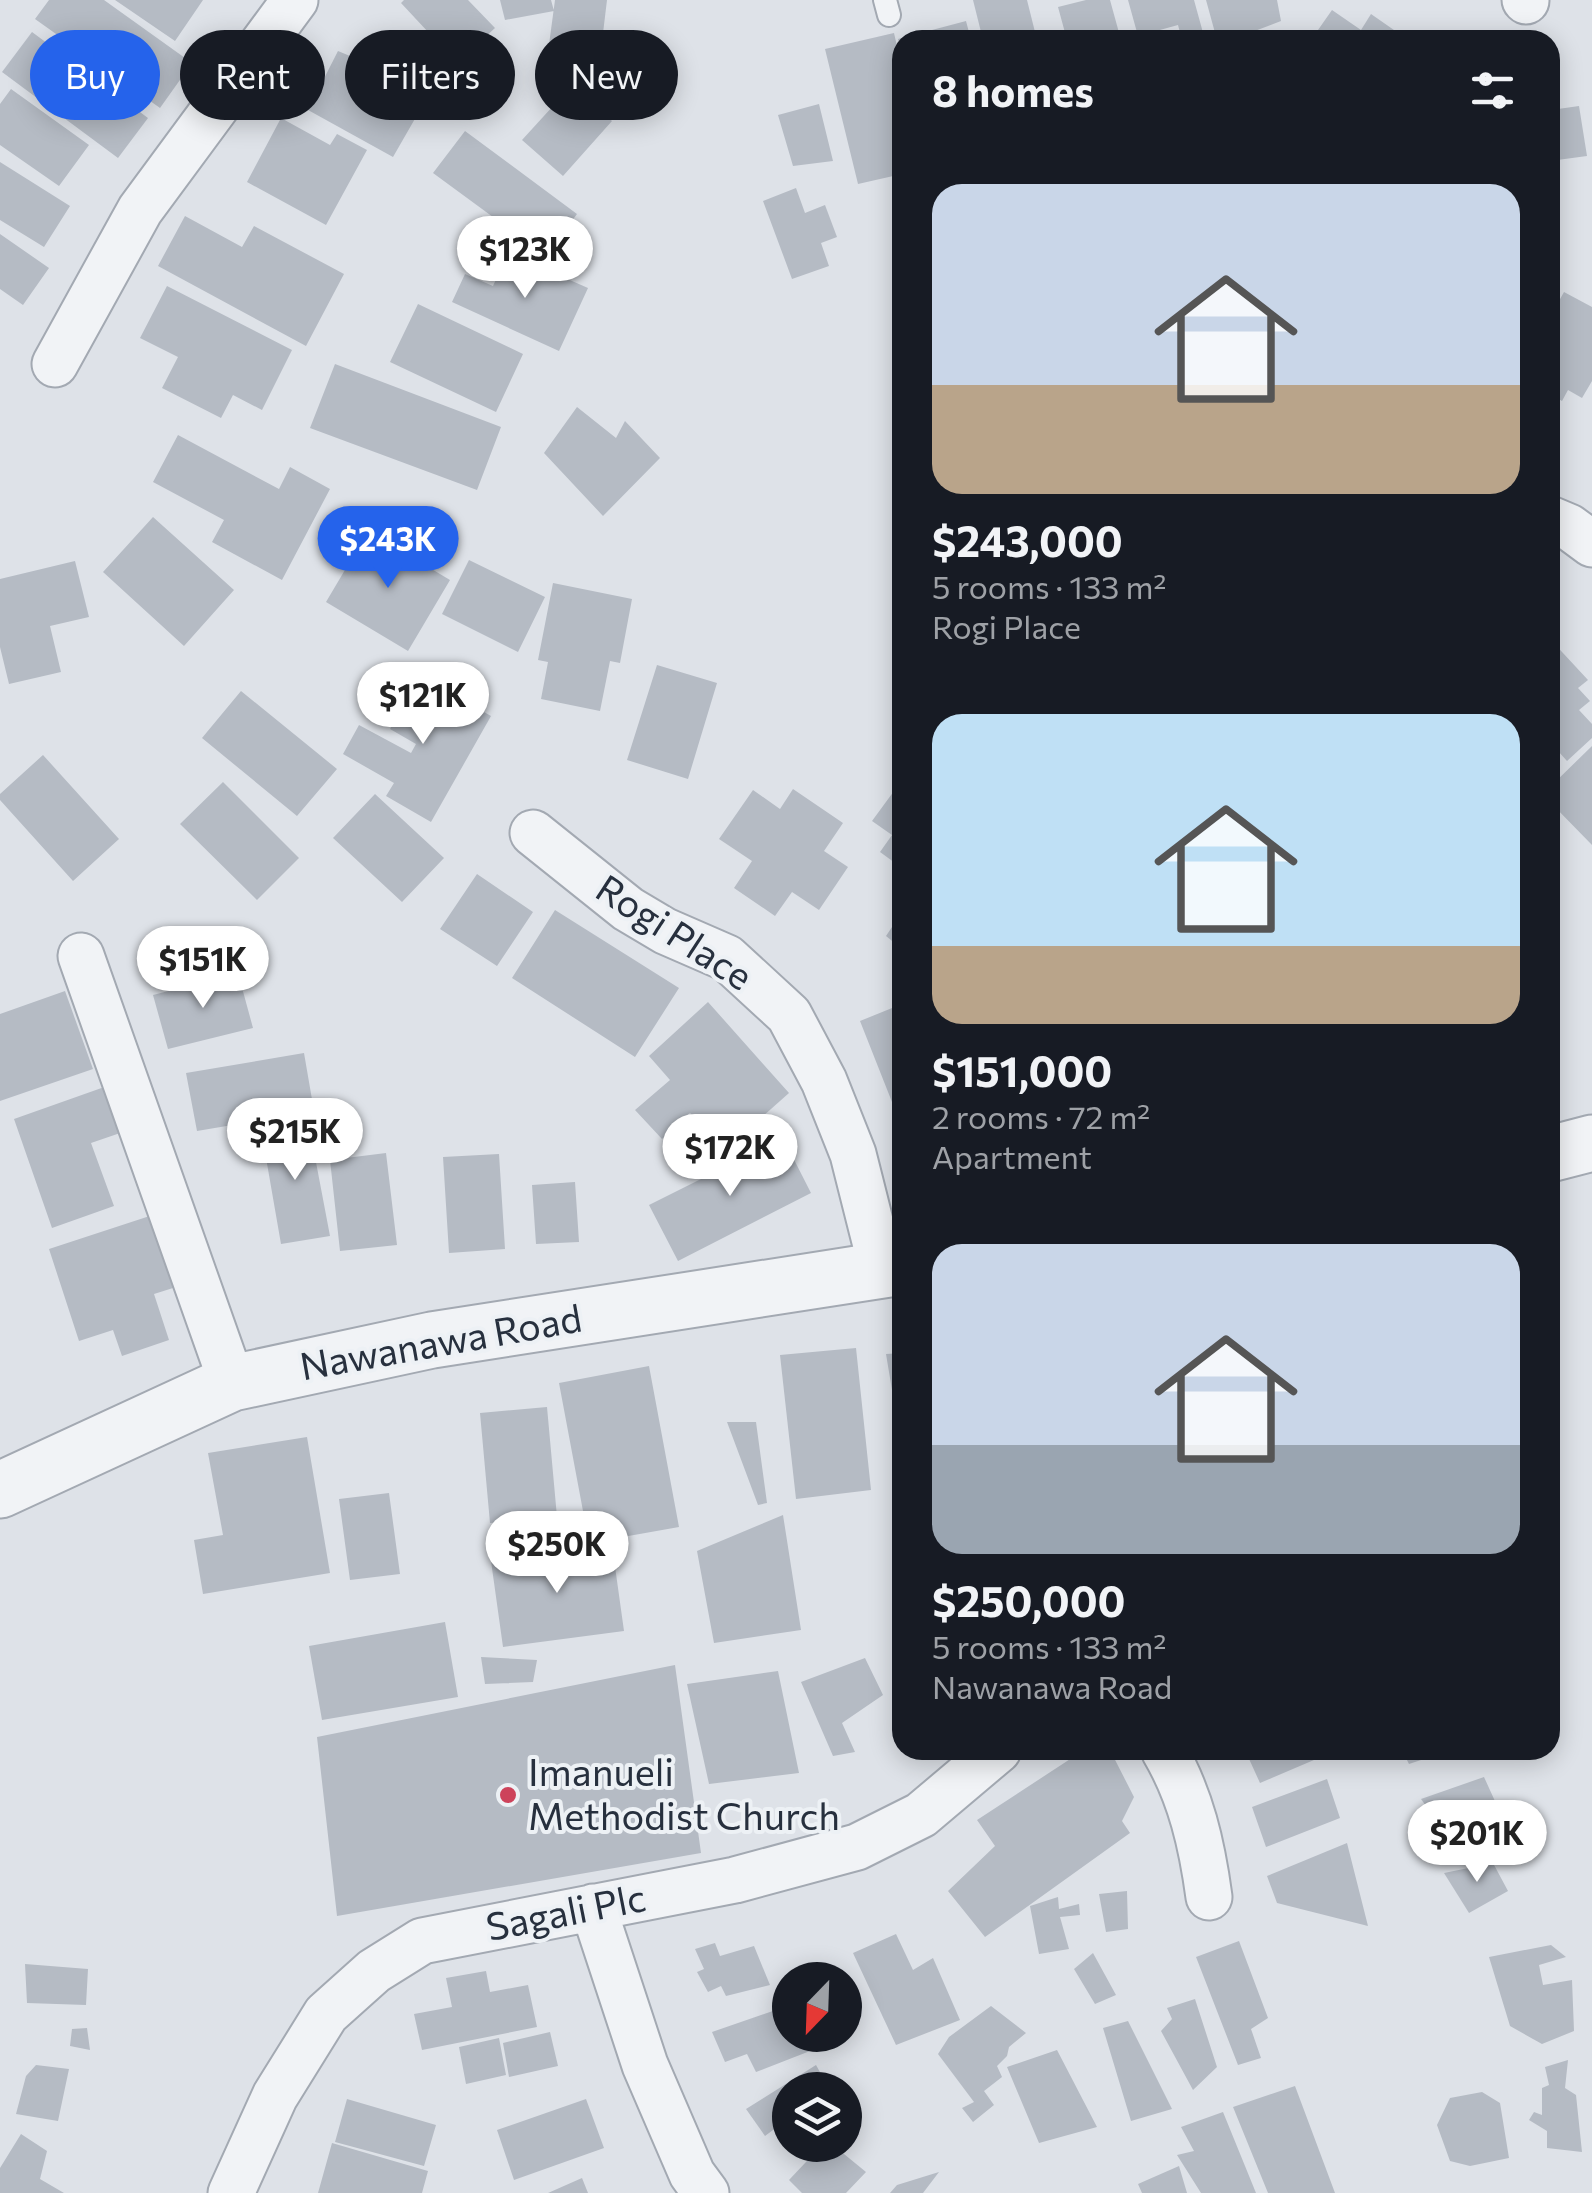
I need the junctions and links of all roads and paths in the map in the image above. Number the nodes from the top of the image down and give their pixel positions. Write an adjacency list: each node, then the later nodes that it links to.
1 (295, 0): 2 (street)
2 (55, 364)
3 (1560, 525): 4 (street)
4 (1592, 544)
5 (533, 833): 9 (street, Rogi Place)
6 (81, 956): 10 (street)
7 (1592, 1143): 8 (street)
8 (1560, 1151)
9 (892, 1268): 10 (street, Nawanawa Road)
10 (232, 1383): 11 (street, Nawanawa Road)
11 (0, 1490)
12 (986, 1760): 15 (street, Sagali Plc)
13 (1170, 1760): 14 (street)
14 (1210, 1897)
15 (594, 1907): 16 (street, Sagali Plc); 17 (street)
16 (231, 2193)
17 (706, 2193)

